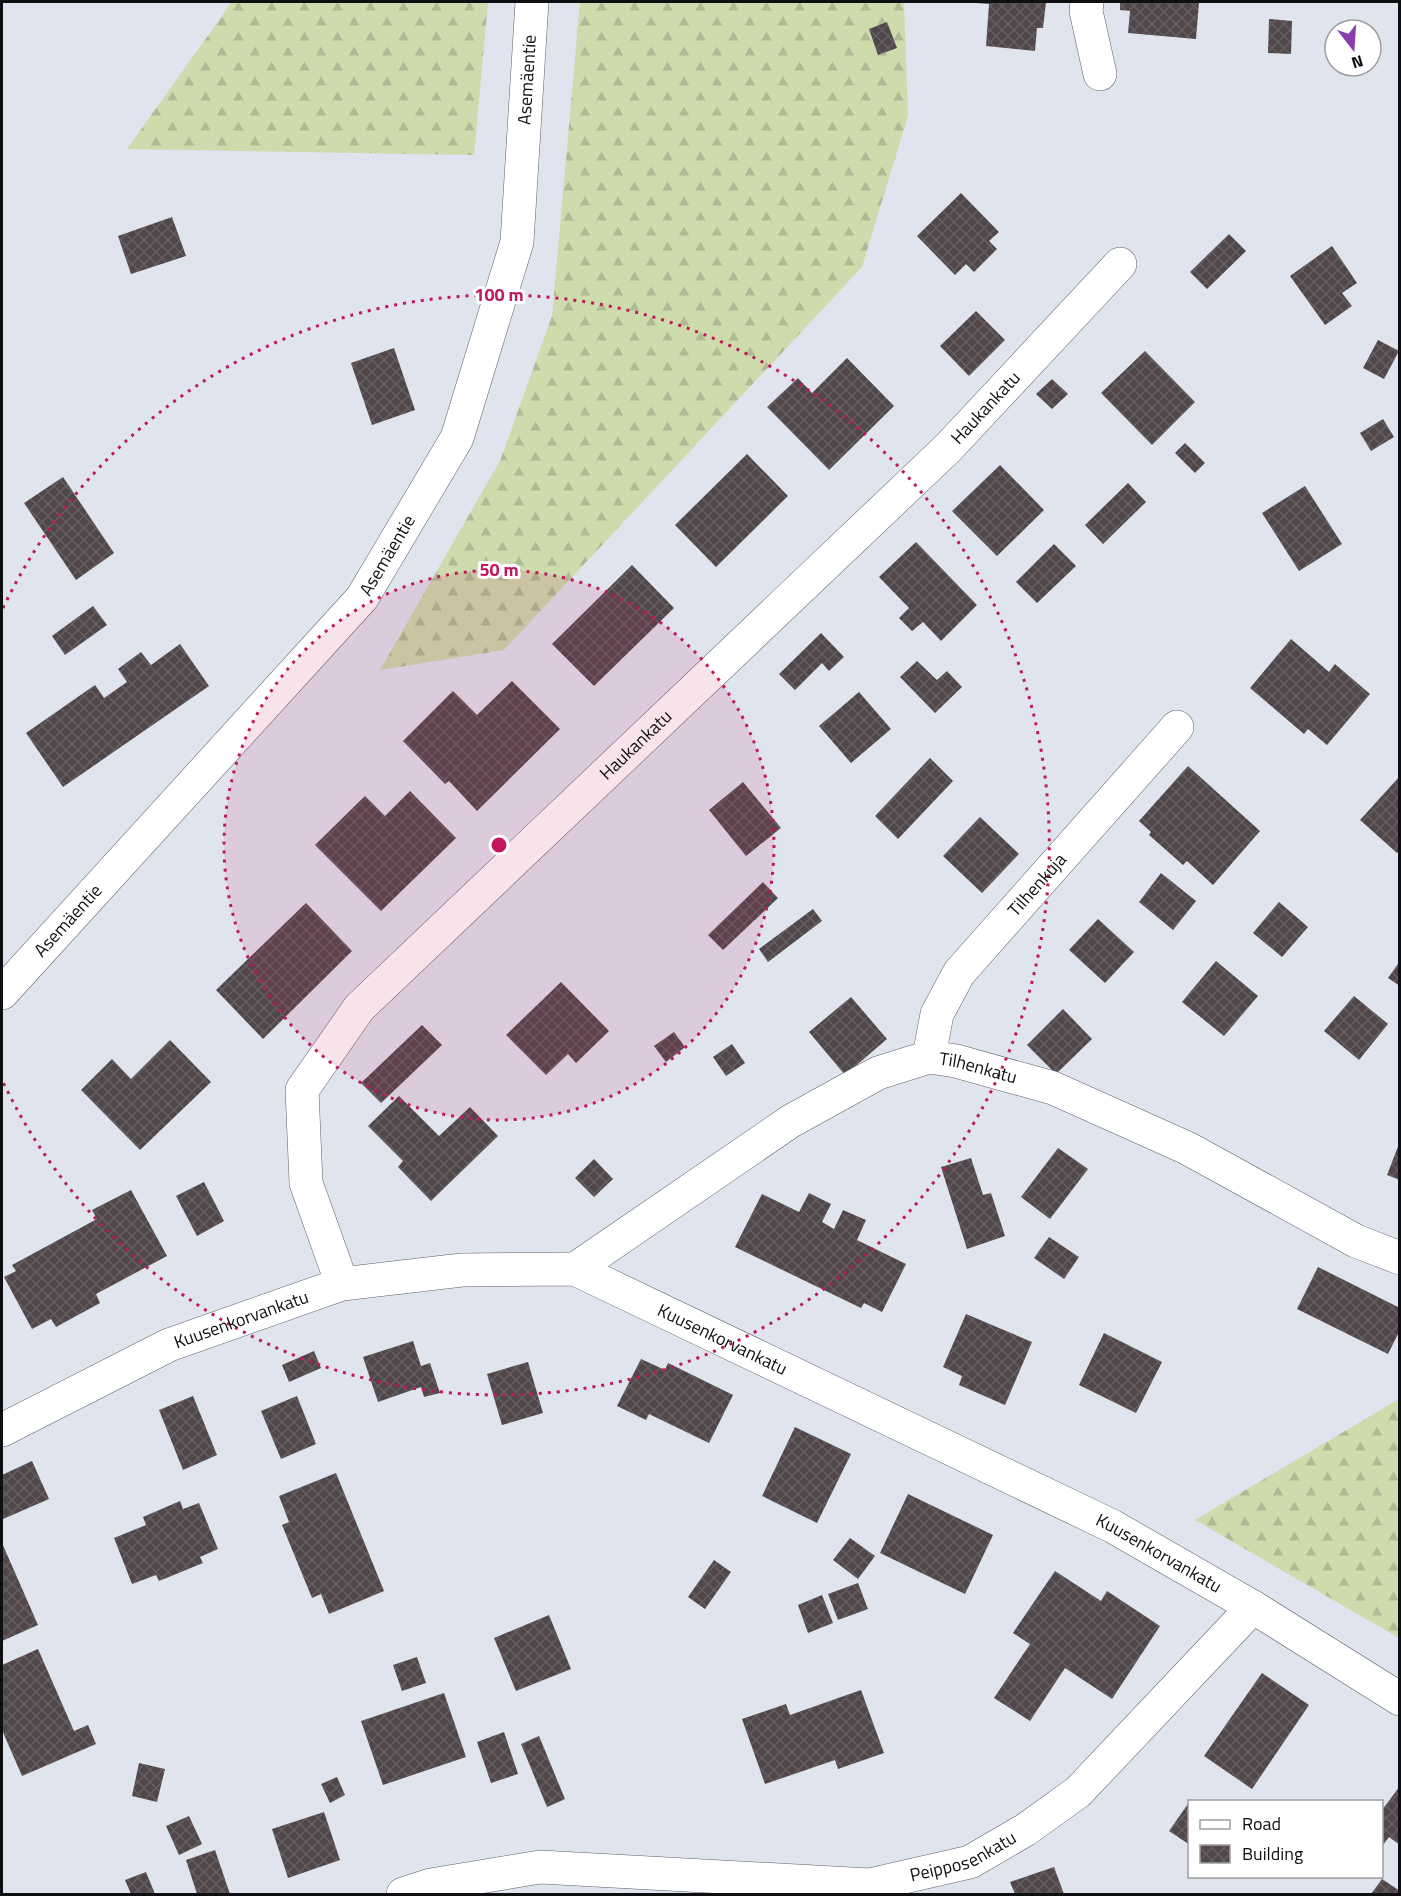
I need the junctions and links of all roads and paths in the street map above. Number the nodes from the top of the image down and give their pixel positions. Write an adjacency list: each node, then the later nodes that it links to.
1 (532, 2): 6 (street, Asemäentie)
2 (1087, 2): 3 (street)
3 (1100, 75)
4 (1120, 264): 10 (street, Haukankatu)
5 (1177, 727): 7 (street, Tilhenkuja)
6 (2, 993)
7 (929, 1057): 8 (street, Tilhenkatu); 9 (street, Tilhenkatu)
8 (1400, 1258)
9 (574, 1269): 10 (street, Kuusenkorvankatu); 12 (street, Kuusenkorvankatu)
10 (342, 1284): 11 (street, Kuusenkorvankatu)
11 (2, 1430)
12 (1253, 1607): 13 (street, Kuusenkorvankatu); 14 (street, Peipposenkatu)
13 (1400, 1699)
14 (403, 1894)

